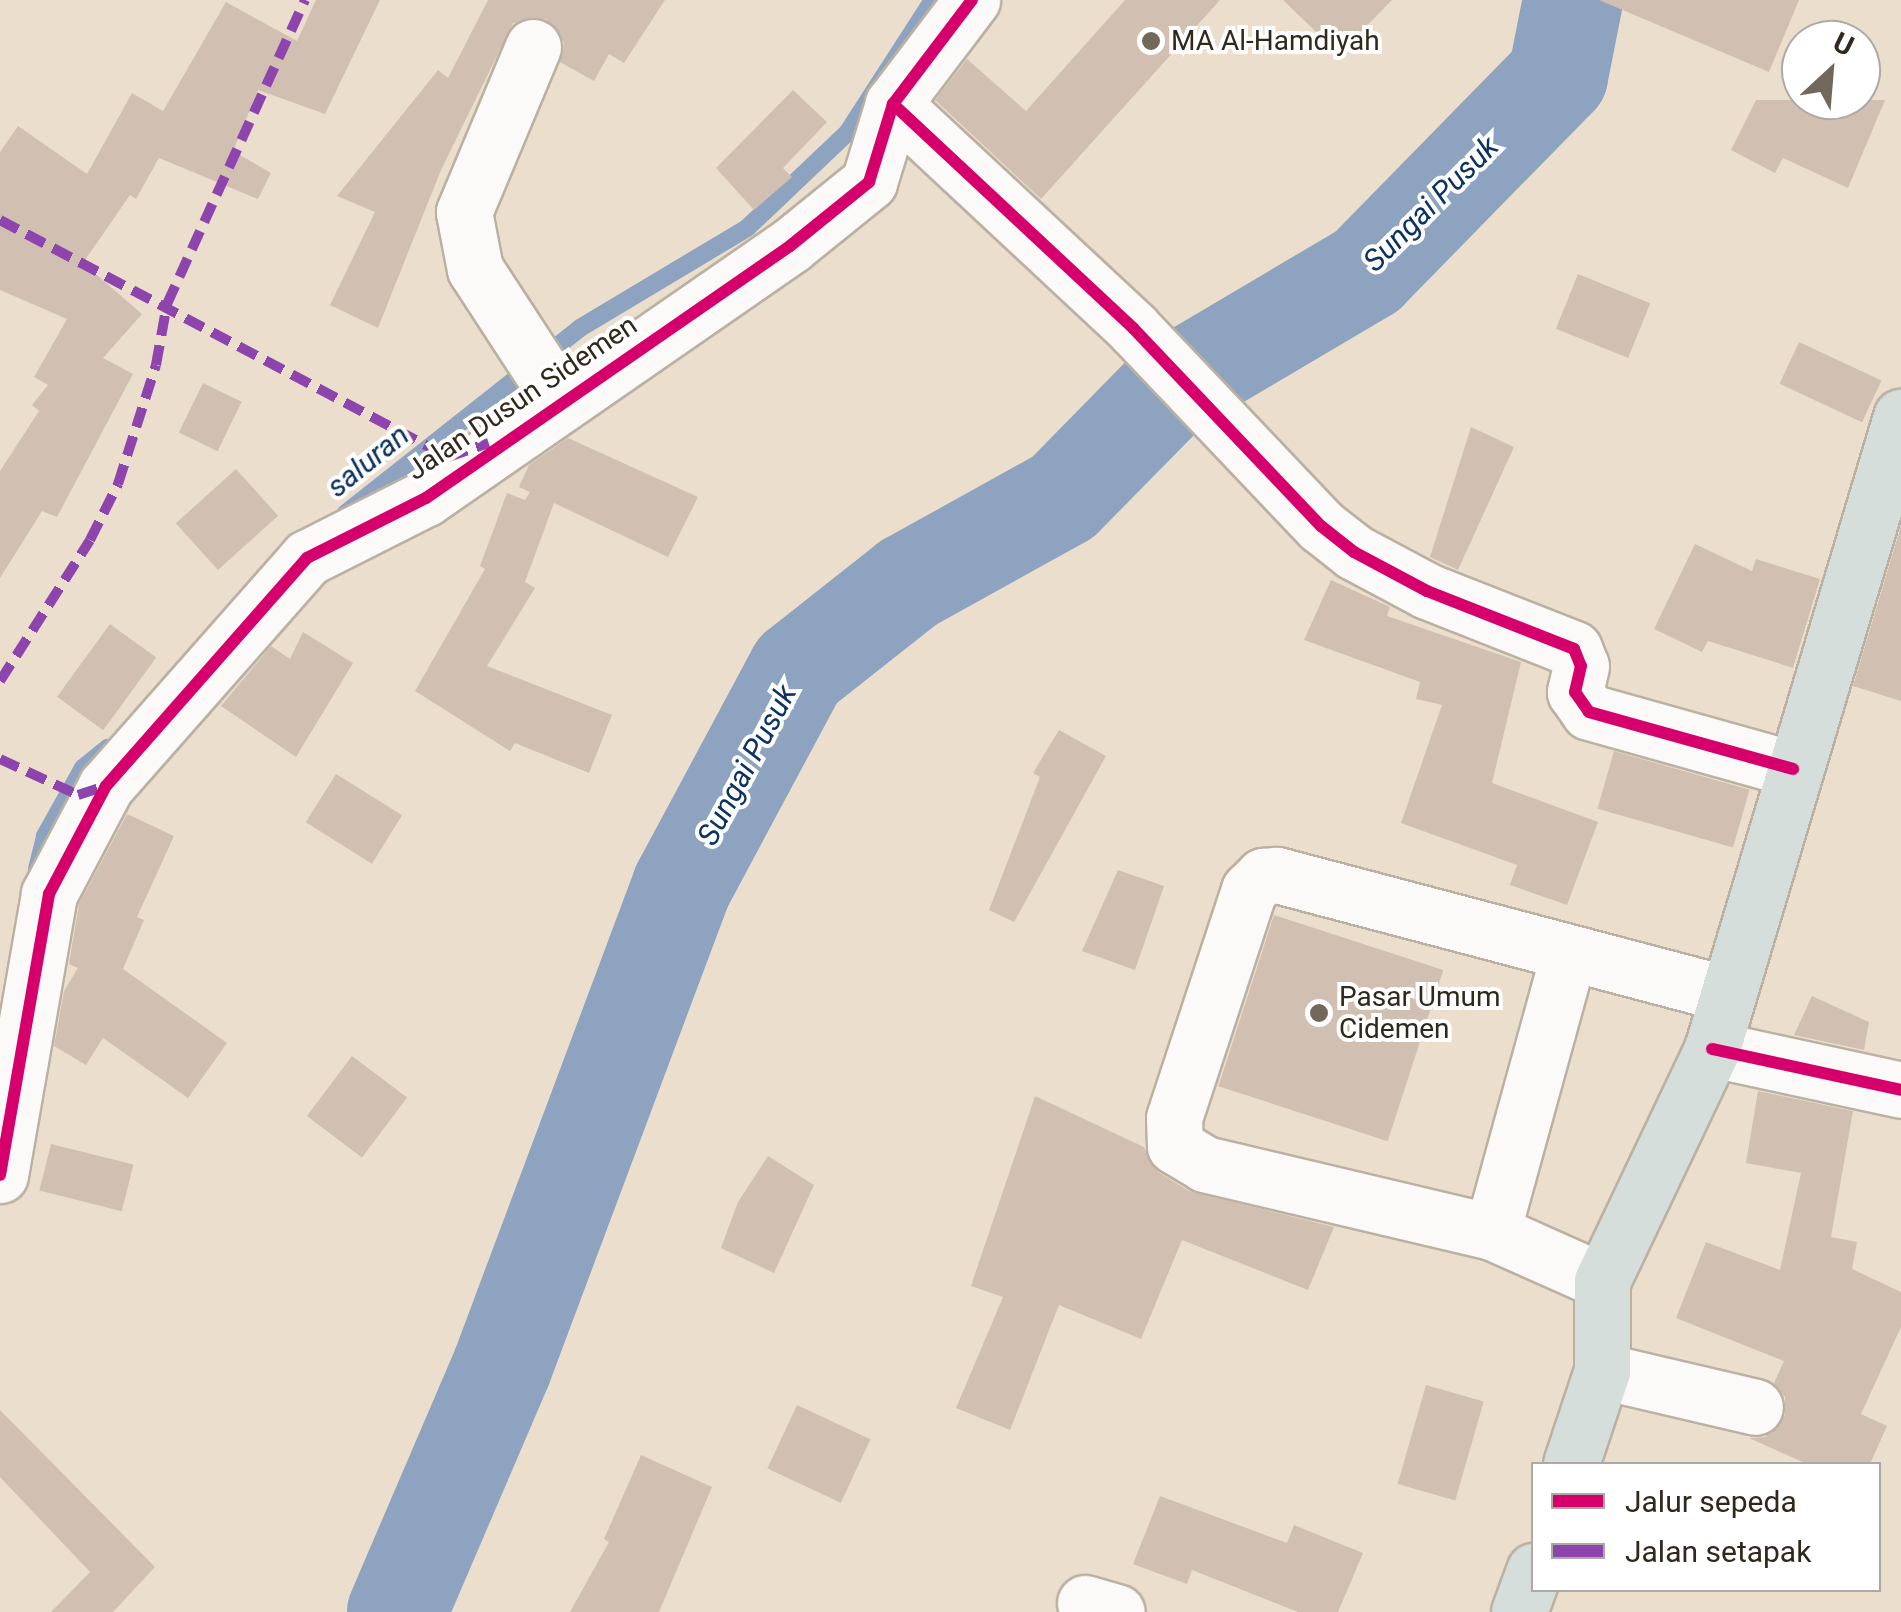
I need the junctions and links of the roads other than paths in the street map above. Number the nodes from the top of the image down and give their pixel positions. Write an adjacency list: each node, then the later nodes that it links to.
1 (972, 0): 3 (street, Jalan Dusun Sidemen)
2 (533, 47): 4 (street)
3 (893, 104): 4 (street, Jalan Dusun Sidemen); 6 (street)
4 (545, 377): 11 (street, Jalan Dusun Sidemen)
5 (1901, 417): 6 (main road)
6 (1792, 769): 8 (main road)
7 (1569, 953): 8 (street); 12 (street); 12 (street)
8 (1724, 993): 9 (main road)
9 (1712, 1049): 10 (street); 13 (main road)
10 (1901, 1090)
11 (0, 1175)
12 (1492, 1232): 13 (street)
13 (1602, 1282): 14 (main road)
14 (1602, 1371): 15 (street); 16 (main road)
15 (1756, 1407)
16 (1573, 1462)
17 (1531, 1578): 18 (main road)
18 (1519, 1612)

